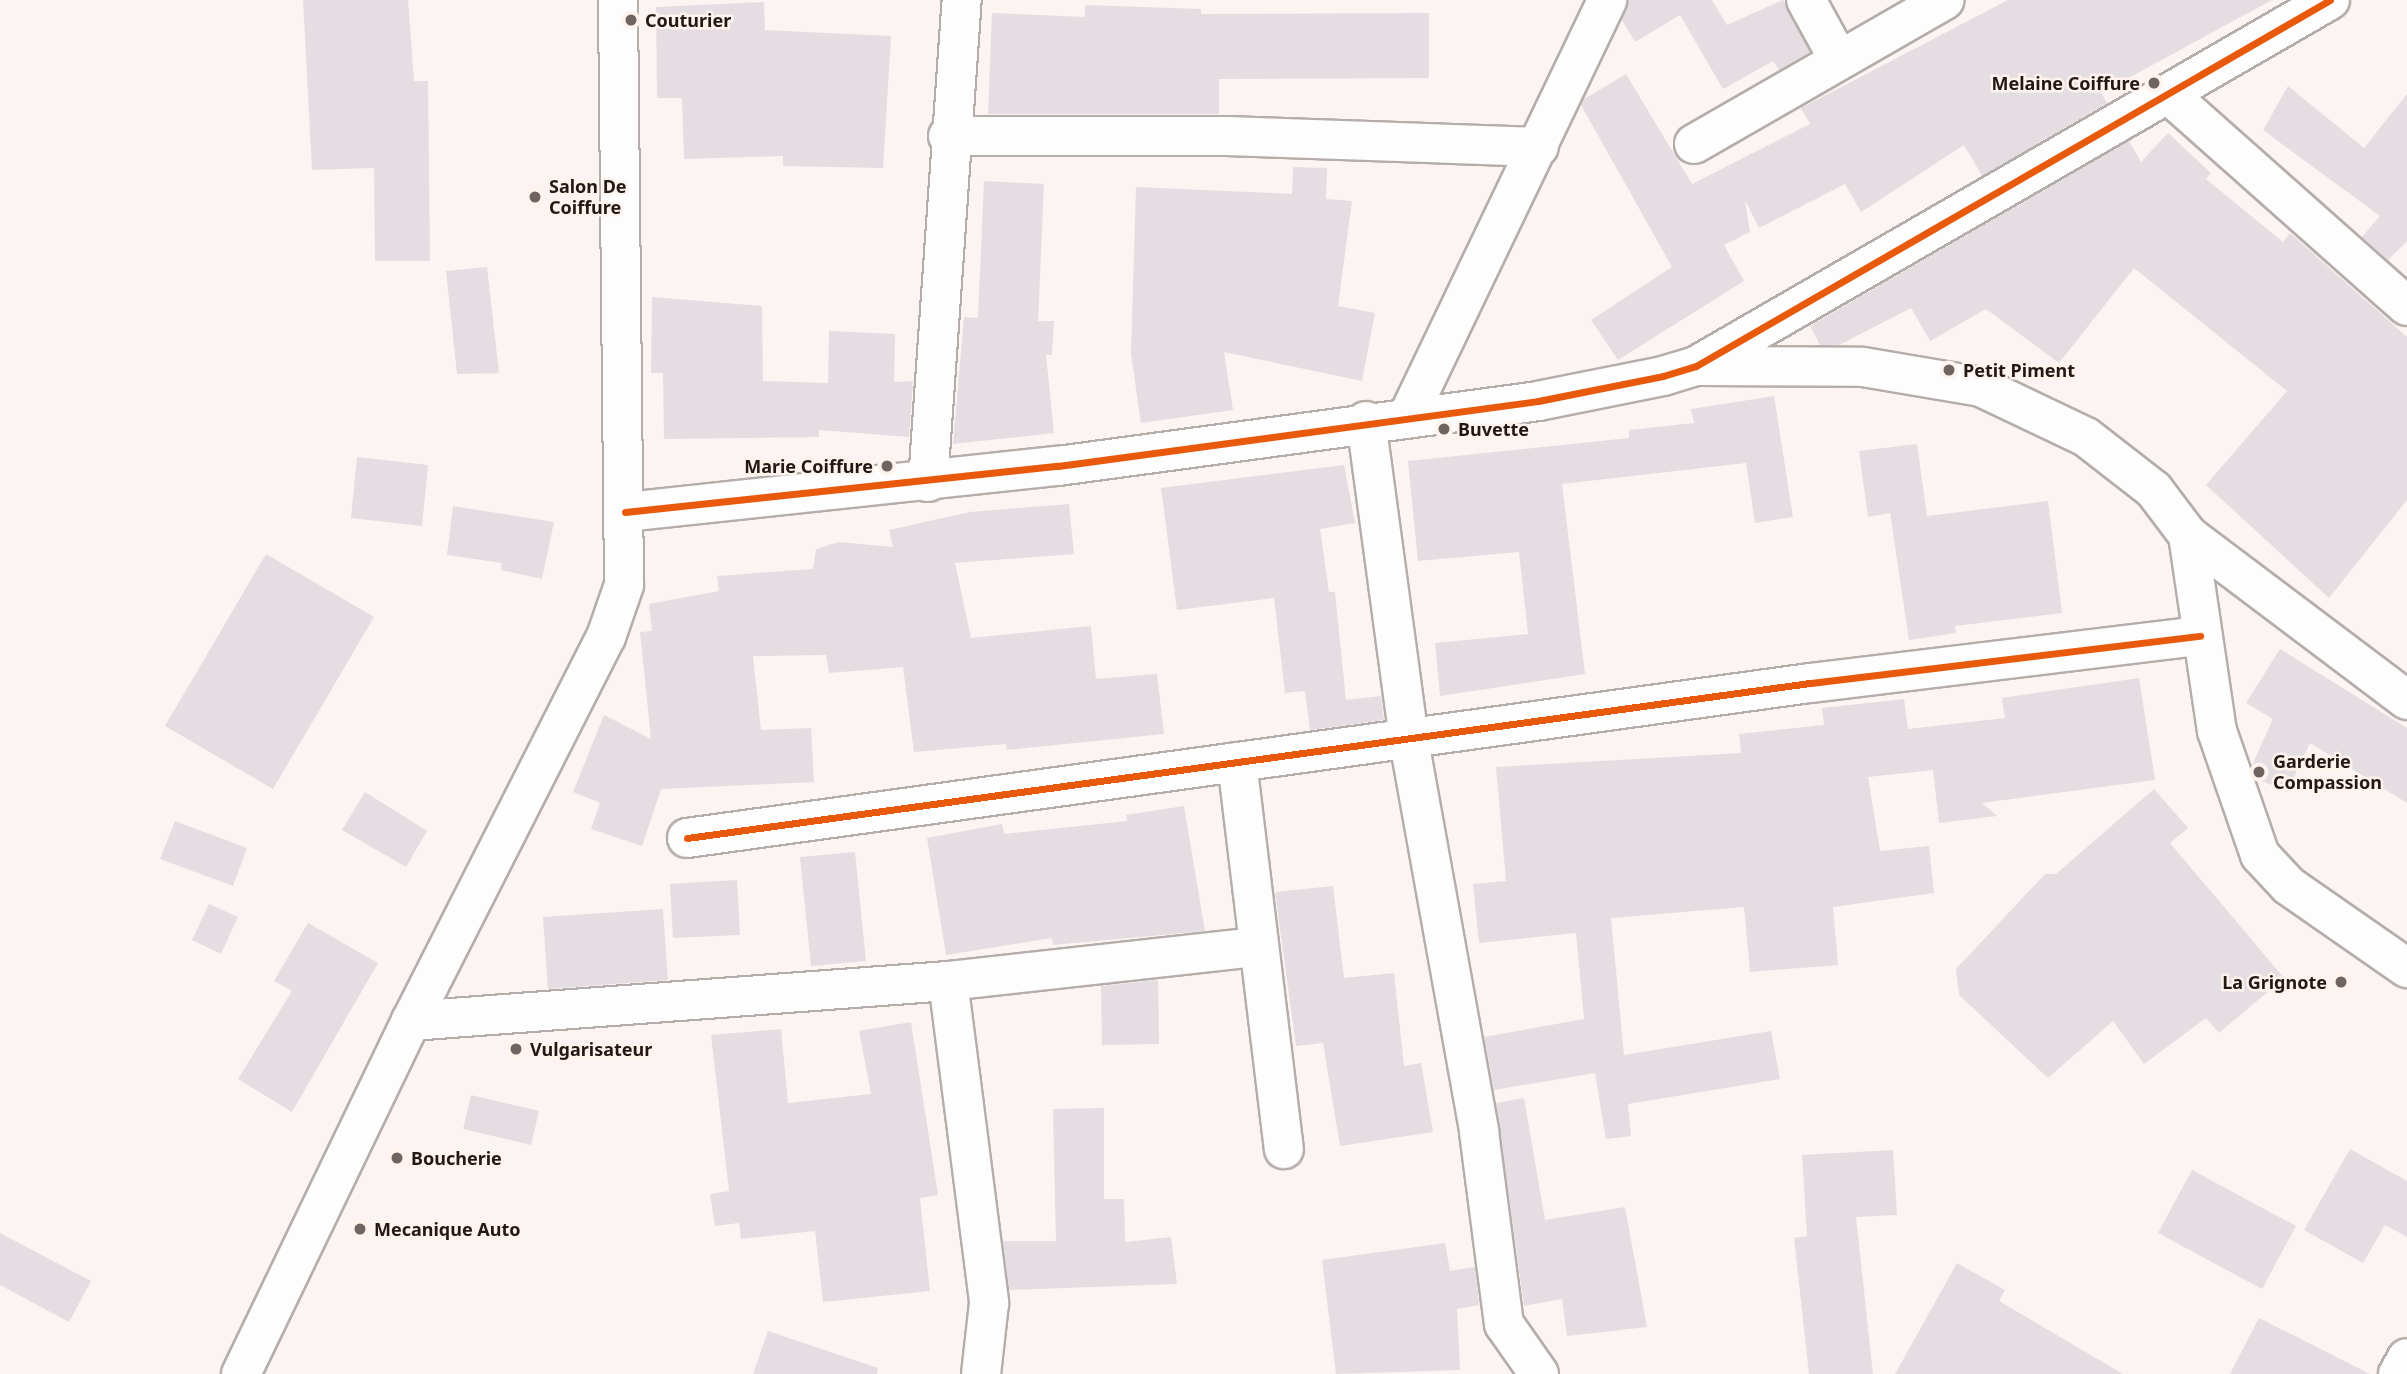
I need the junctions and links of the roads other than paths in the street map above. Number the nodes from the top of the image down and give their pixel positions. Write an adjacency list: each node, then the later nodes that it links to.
1 (618, 0): 17 (street)
2 (962, 0): 9 (street)
3 (1607, 0): 11 (street)
4 (1806, 0): 7 (street)
5 (1944, 0): 7 (street)
6 (2330, 0): 8 (street)
7 (1839, 60): 10 (street)
8 (2168, 94): 12 (street); 13 (street)
9 (948, 136): 11 (street); 16 (street)
10 (1694, 144)
11 (1539, 147): 14 (street)
12 (2407, 306)
13 (1696, 366): 14 (street); 18 (street)
14 (1409, 414): 15 (street)
15 (1366, 421): 16 (street); 21 (street)
16 (928, 482): 17 (street)
17 (625, 512): 27 (street)
18 (2188, 535): 19 (street); 20 (street)
19 (2200, 636): 21 (street); 25 (street)
20 (2407, 700)
21 (1409, 741): 22 (street); 32 (street)
22 (1237, 762): 23 (street); 24 (street)
23 (687, 838)
24 (1256, 947): 26 (street); 28 (street)
25 (2404, 959)
26 (948, 981): 27 (street); 31 (street)
27 (411, 1021): 30 (street)
28 (1284, 1149)
29 (2407, 1358): 33 (street)
30 (241, 1374)
31 (981, 1374)
32 (1539, 1374)
33 (2398, 1374)

